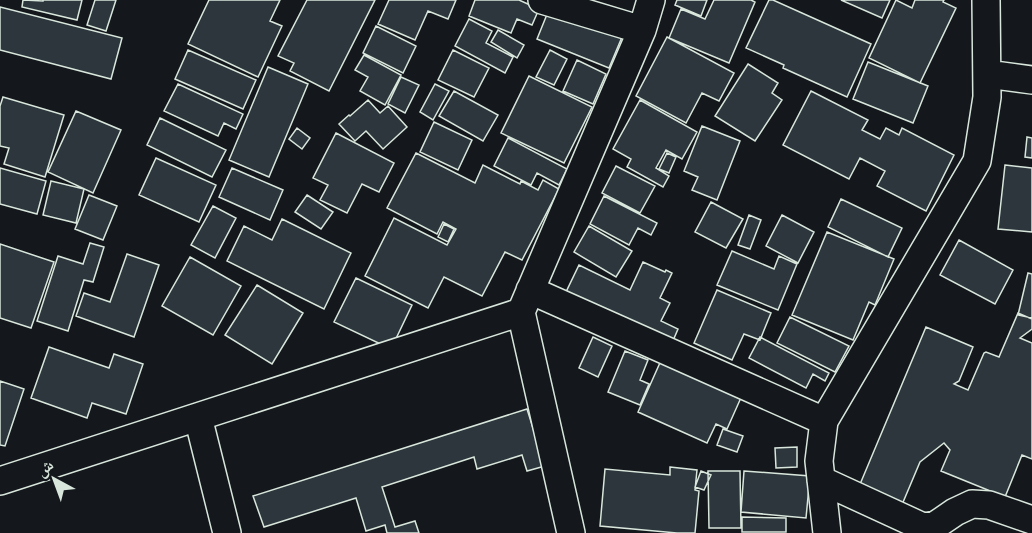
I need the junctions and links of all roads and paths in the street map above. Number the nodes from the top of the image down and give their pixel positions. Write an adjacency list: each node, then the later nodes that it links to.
1 (542, 0): 4 (street)
2 (651, 0): 4 (street)
3 (986, 0): 5 (street)
4 (642, 30): 7 (street)
5 (987, 74): 6 (street); 9 (street)
6 (1032, 80)
7 (526, 301): 8 (street); 9 (street); 14 (street)
8 (198, 417): 11 (street); 13 (street)
9 (824, 421): 10 (street)
10 (821, 480): 12 (street); 15 (street)
11 (0, 481)
12 (1032, 520)
13 (227, 533)
14 (571, 533)
15 (827, 533)

